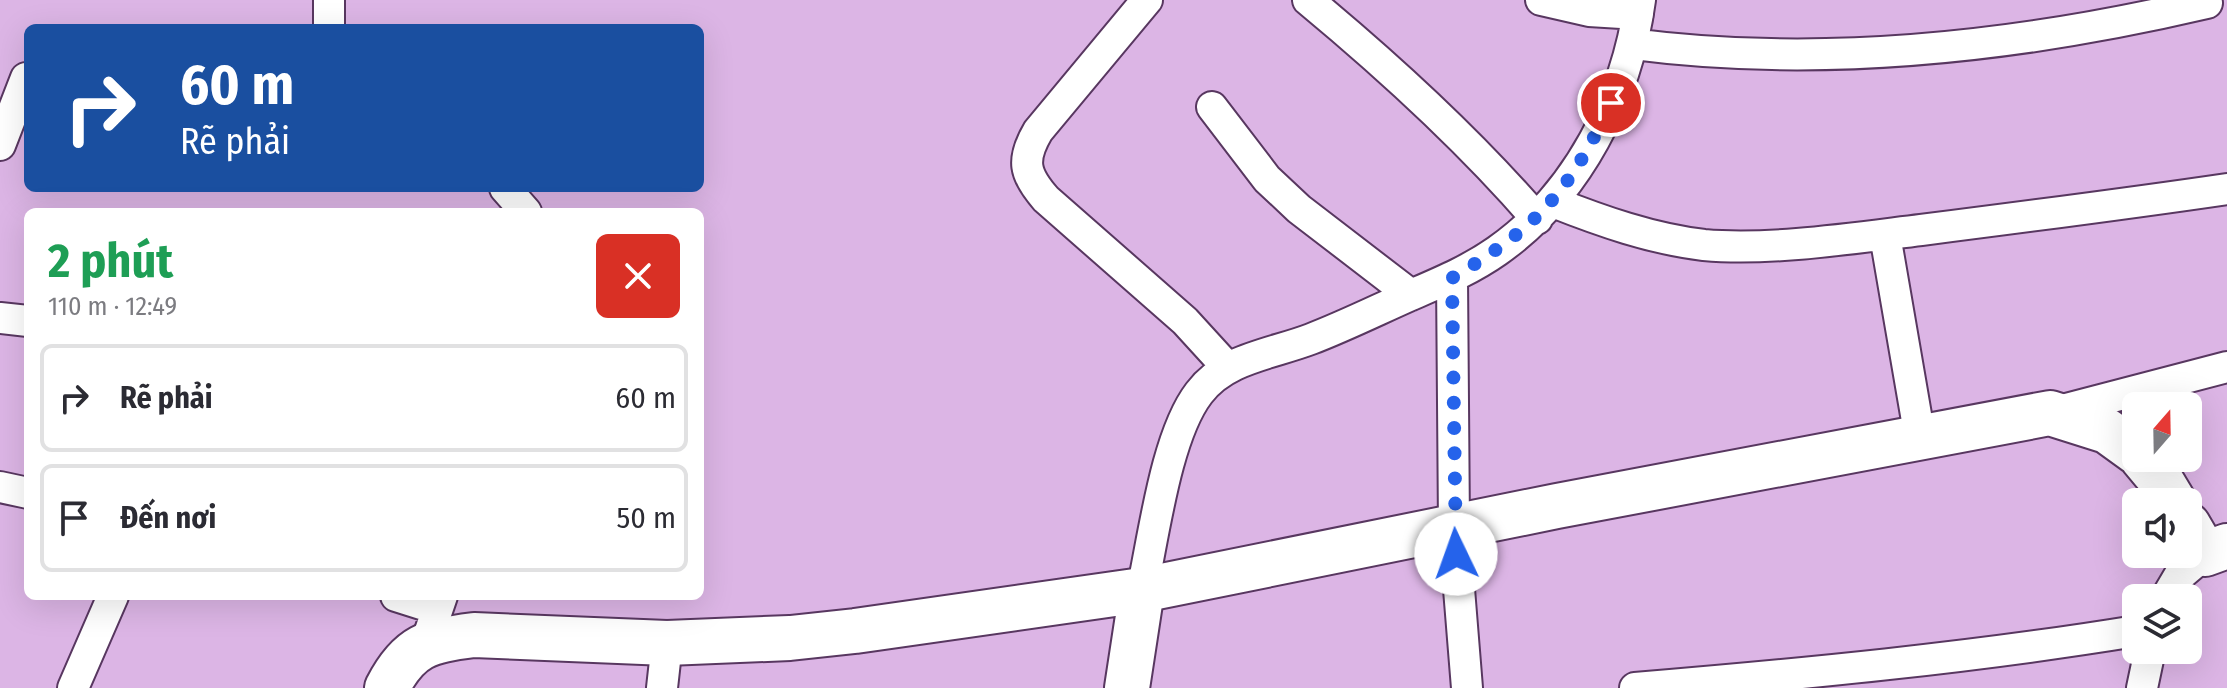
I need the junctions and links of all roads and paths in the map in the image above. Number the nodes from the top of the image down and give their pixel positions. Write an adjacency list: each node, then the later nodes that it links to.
1 (329, 0): 7 (street)
2 (1147, 0): 20 (street)
3 (1308, 0): 14 (street)
4 (1541, 0): 6 (street)
5 (2211, 5): 6 (street)
6 (1636, 19): 14 (street)
7 (329, 24)
8 (24, 83): 10 (street)
9 (1212, 107): 17 (street)
10 (0, 145)
11 (2227, 189): 15 (street)
12 (508, 192): 13 (street)
13 (522, 208)
14 (1545, 210): 15 (street); 16 (street)
15 (1885, 235): 23 (street)
16 (1452, 278): 17 (street); 29 (street)
17 (1411, 295): 20 (street)
18 (0, 318): 19 (street)
19 (24, 321)
20 (1227, 367): 32 (street)
21 (2227, 367): 22 (street)
22 (2050, 413): 23 (street); 24 (street)
23 (1920, 438): 29 (street)
24 (2122, 442)
25 (2154, 472): 27 (street)
26 (0, 487): 28 (street)
27 (2166, 488)
28 (24, 492)
29 (1454, 527): 32 (street); 43 (street)
30 (2207, 542): 31 (street)
31 (2174, 584)
32 (1142, 590): 37 (street); 42 (street)
33 (111, 600): 39 (street)
34 (404, 600): 35 (street)
35 (435, 616): 37 (street); 40 (street)
36 (2122, 633): 44 (street)
37 (667, 643): 41 (street)
38 (2147, 664): 45 (street)
39 (73, 688)
40 (387, 688)
41 (662, 688)
42 (1127, 688)
43 (1467, 688)
44 (1635, 688)
45 (2142, 688)

